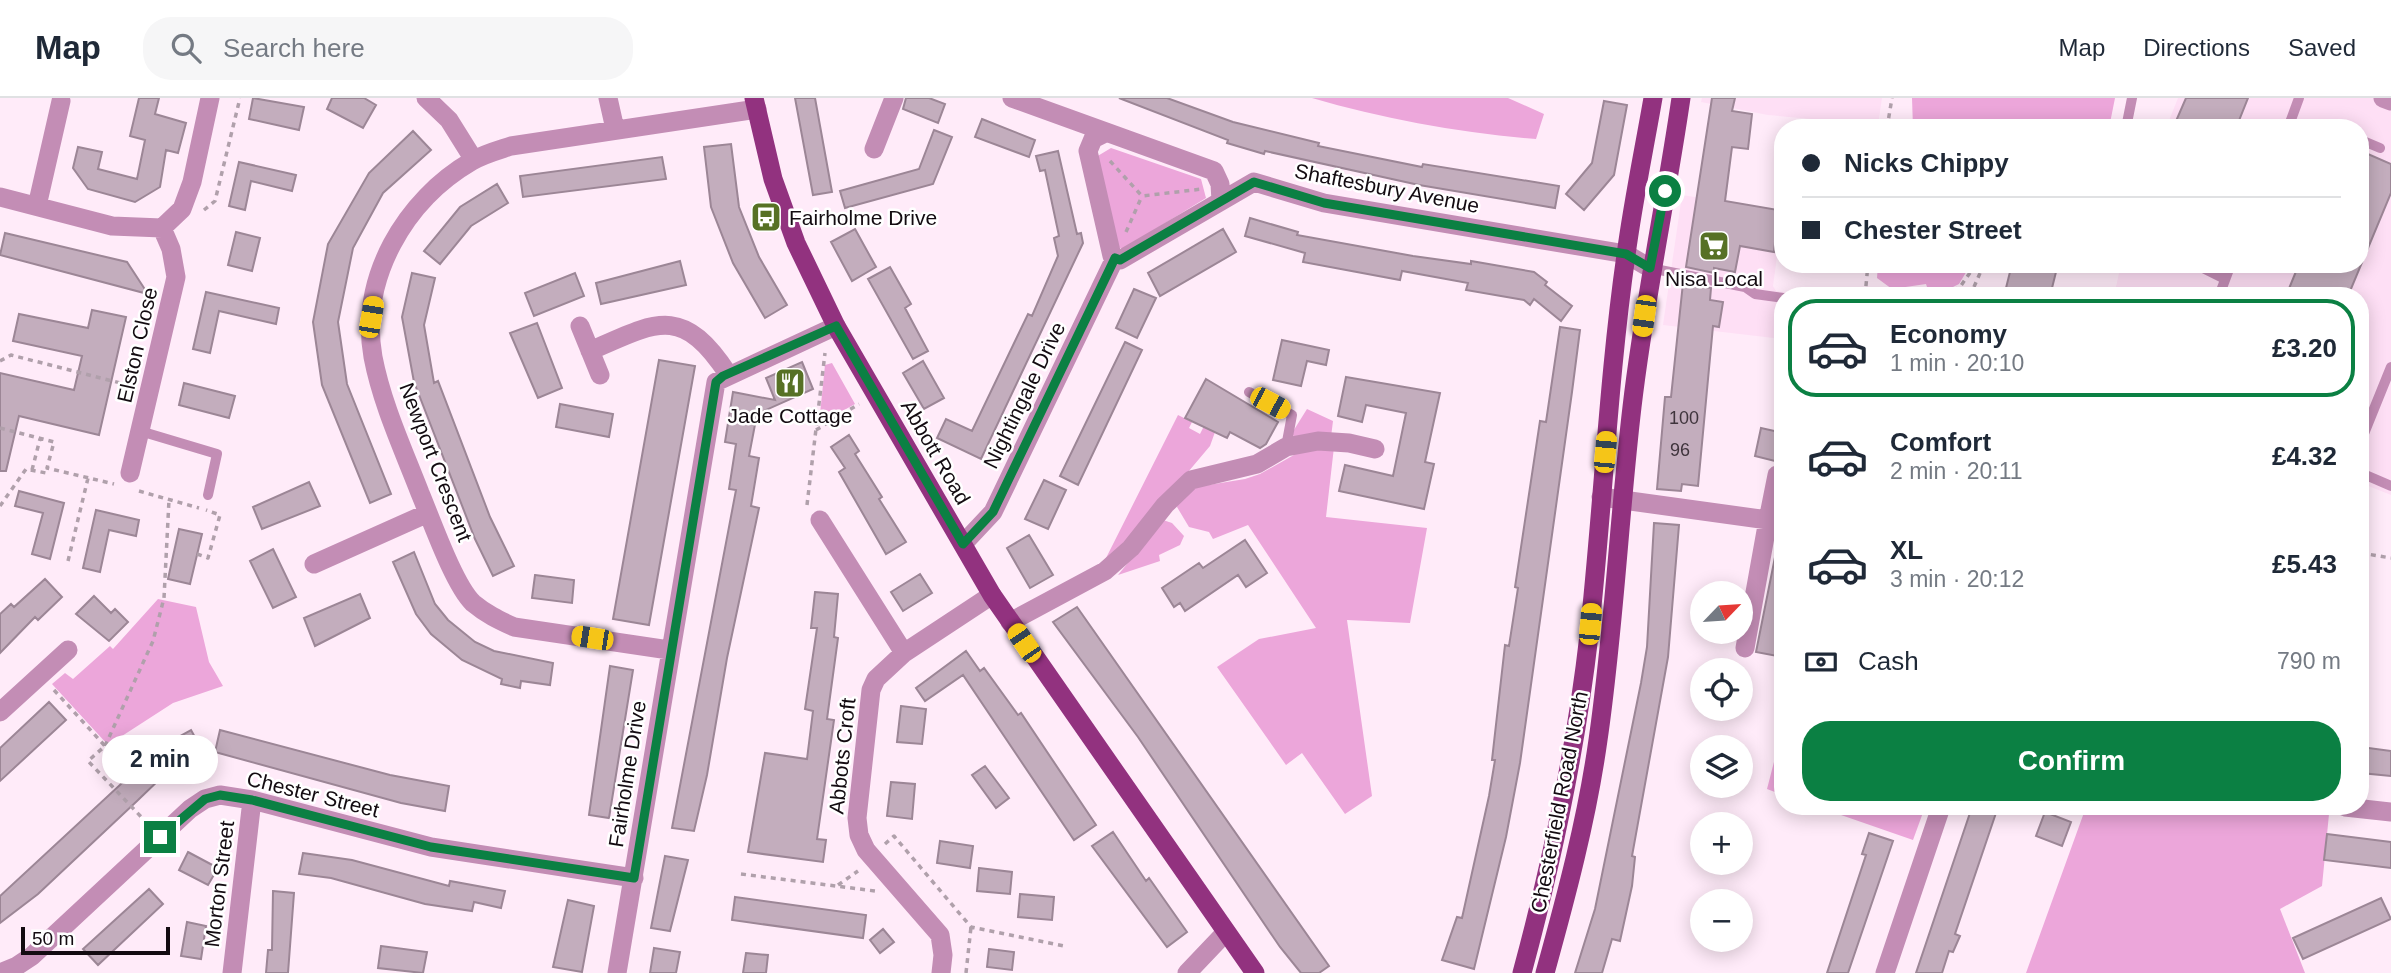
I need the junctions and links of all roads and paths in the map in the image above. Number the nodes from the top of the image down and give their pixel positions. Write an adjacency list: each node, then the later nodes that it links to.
1 (210, 98): 29 (street)
2 (240, 98): 29 (path)
3 (426, 98): 24 (street)
4 (608, 98): 19 (street)
5 (894, 98): 23 (street)
6 (1012, 98): 20 (street)
7 (1653, 98): 32 (main road, Chesterfield Road North)
8 (1681, 98): 34 (main road, Chesterfield Road North)
9 (1892, 98): 16 (path)
10 (2133, 98): 17 (lane)
11 (2300, 98): 18 (lane)
12 (2383, 98): 14 (street)
13 (61, 101): 28 (street)
14 (2391, 101)
15 (756, 104): 19 (street, Newport Crescent); 41 (main road, Abbott Road)
16 (1888, 119)
17 (2128, 119)
18 (2294, 119)
19 (615, 129): 24 (street, Newport Crescent)
20 (1104, 143): 25 (street); 26 (path); 33 (street)
21 (2369, 143): 22 (lane)
22 (2380, 148)
23 (874, 149)
24 (474, 160): 70 (street, Newport Crescent)
25 (1214, 194): 26 (path); 32 (street, Shaftesbury Avenue); 33 (street, Shaftesbury Avenue)
26 (1142, 196): 31 (path)
27 (0, 197): 28 (street)
28 (37, 206): 30 (street)
29 (182, 209): 30 (street)
30 (162, 228): 48 (street, Elston Close)
31 (1124, 237)
32 (1626, 254): 34 (street); 66 (main road, Chesterfield Road North)
33 (1115, 258): 73 (street, Nightingale Drive)
34 (1650, 268): 39 (lane); 68 (main road, Chesterfield Road North)
35 (2213, 273): 37 (lane)
36 (2227, 273): 37 (lane)
37 (2225, 279): 38 (lane)
38 (2222, 287)
39 (1774, 297)
40 (580, 326): 43 (street)
41 (836, 326): 46 (street); 73 (main road, Abbott Road)
42 (826, 346): 53 (path)
43 (590, 351): 46 (street); 47 (street)
44 (0, 361): 48 (path)
45 (2391, 367): 51 (lane)
46 (728, 374): 83 (street, Fairholme Drive)
47 (600, 375)
48 (149, 390): 54 (street, Elston Close)
49 (1249, 392): 56 (lane)
50 (859, 404): 53 (path)
51 (2369, 421)
52 (0, 428): 55 (path)
53 (816, 430): 71 (path)
54 (140, 431): 62 (street, Elston Close); 65 (lane)
55 (40, 439): 58 (path); 59 (path)
56 (1286, 447): 57 (street); 80 (street)
57 (1375, 449)
58 (47, 468): 59 (path); 61 (path)
59 (32, 470): 69 (path)
60 (2369, 476): 63 (lane)
61 (88, 478): 62 (path); 77 (path)
62 (128, 480): 67 (path)
63 (2391, 486)
64 (1774, 490): 72 (street)
65 (208, 495)
66 (1601, 497): 68 (street); 85 (main road, Chesterfield Road North)
67 (169, 500): 74 (path); 89 (path)
68 (1625, 500): 72 (street); 86 (main road, Chesterfield Road North)
69 (0, 506)
70 (428, 513): 78 (street); 83 (street, Newport Crescent)
71 (820, 520): 84 (street)
72 (1768, 520): 81 (street)
73 (963, 544): 79 (main road, Abbott Road)
74 (197, 554)
75 (2369, 555): 76 (path)
76 (2391, 558)
77 (68, 561)
78 (314, 565)
79 (992, 595): 80 (main road, Abbott Road); 84 (street, Abbots Croft)
80 (1010, 622): 101 (main road, Abbott Road)
81 (1745, 648)
82 (68, 650): 87 (street)
83 (669, 650): 97 (street, Fairholme Drive)
84 (904, 653): 95 (street, Abbots Croft)
85 (1586, 659): 86 (lane); 111 (main road, Chesterfield Road North)
86 (1608, 663): 112 (main road, Chesterfield Road North)
87 (41, 675): 88 (street); 89 (path)
88 (0, 712)
89 (105, 746): 94 (path)
90 (252, 800): 94 (street, Chester Street); 97 (street, Chester Street); 105 (street, Morton Street)
91 (2369, 810): 92 (street)
92 (2391, 812)
93 (1938, 815): 113 (street)
94 (160, 837): 103 (street, Chester Street)
95 (873, 858): 98 (path); 99 (street, Abbots Croft); 100 (path)
96 (741, 874): 98 (path)
97 (634, 878): 106 (street, Fairholme Drive)
98 (837, 886): 99 (path)
99 (908, 895): 107 (street, Abbots Croft)
100 (971, 927): 102 (path); 108 (path)
101 (1226, 932): 109 (street); 110 (main road, Abbott Road)
102 (1064, 946)
103 (34, 964): 104 (street, Chester Street)
104 (0, 973)
105 (232, 973)
106 (617, 973)
107 (941, 973)
108 (966, 973)
109 (1187, 973)
110 (1255, 973)
111 (1522, 973)
112 (1545, 973)
113 (1885, 973)

